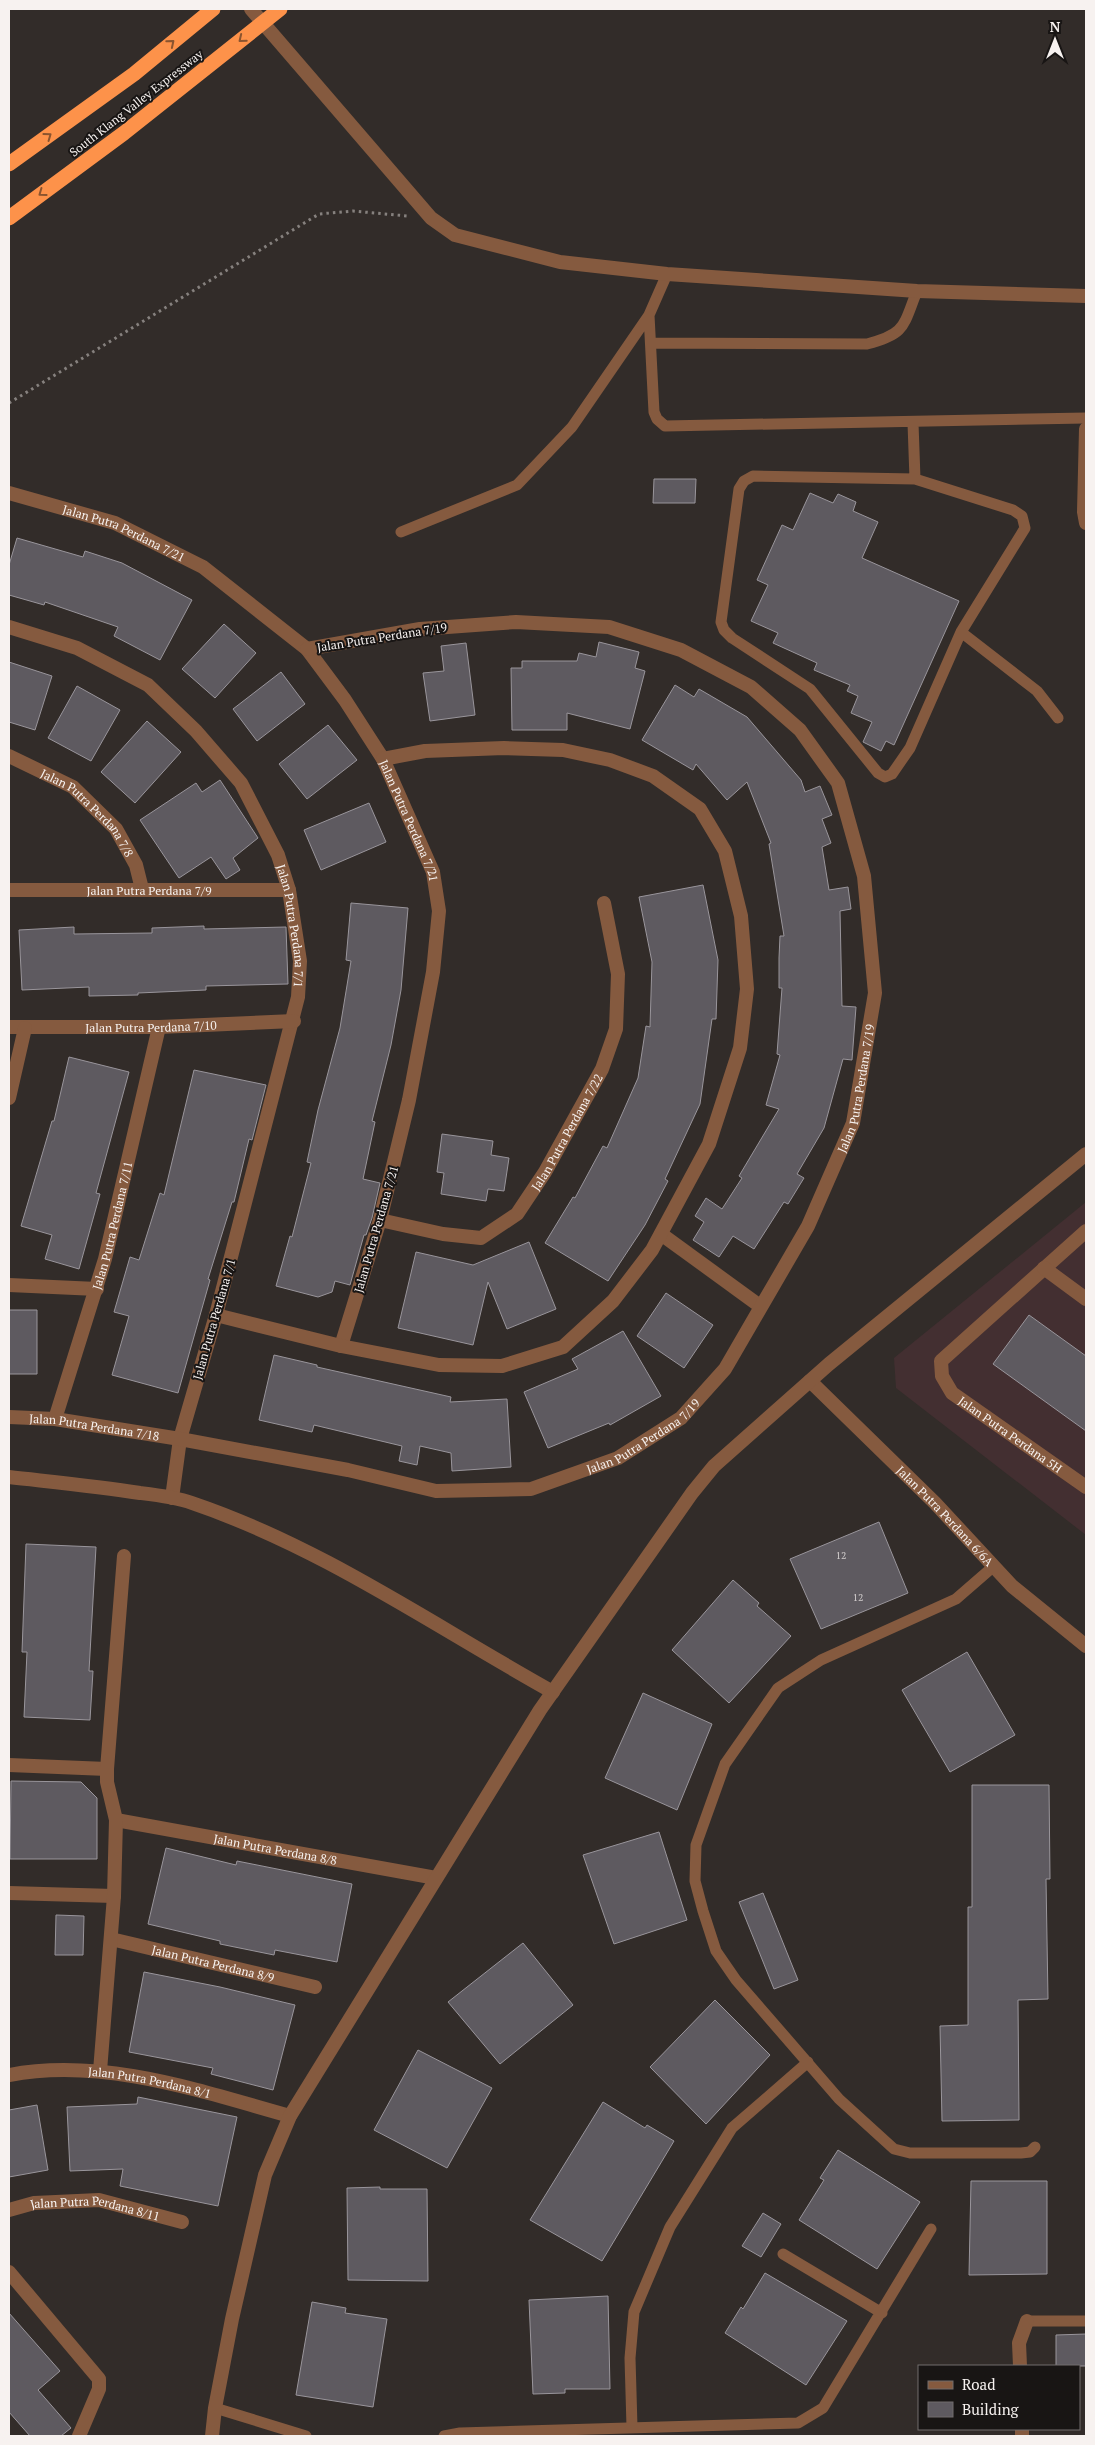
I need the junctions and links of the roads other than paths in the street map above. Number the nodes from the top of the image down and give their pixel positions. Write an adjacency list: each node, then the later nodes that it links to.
1 (213, 9): 4 (highway, South Klang Valley Expressway, one-way to 1)
2 (251, 9): 6 (street)
3 (280, 9): 5 (highway, South Klang Valley Expressway, one-way to 5)
4 (9, 164)
5 (9, 218)
6 (667, 274): 7 (street); 9 (lane)
7 (917, 291): 8 (street); 10 (lane)
8 (1086, 296)
9 (649, 315): 10 (lane); 17 (lane)
10 (651, 343): 12 (lane)
11 (1086, 418): 12 (lane)
12 (913, 423): 14 (lane)
13 (1086, 429): 16 (street)
14 (915, 479): 19 (lane); 19 (lane)
15 (9, 493): 20 (street, Jalan Putra Perdana 7/21)
16 (1086, 523)
17 (402, 532)
18 (9, 627): 26 (street, Jalan Putra Perdana 7/1)
19 (961, 632): 21 (lane)
20 (307, 649): 23 (street, Jalan Putra Perdana 7/21); 41 (street, Jalan Putra Perdana 7/19)
21 (1058, 718)
22 (9, 756): 24 (street, Jalan Putra Perdana 7/8)
23 (383, 759): 34 (street, Jalan Putra Perdana 7/21); 36 (street)
24 (142, 889): 25 (street, Jalan Putra Perdana 7/9); 26 (street, Jalan Putra Perdana 7/9)
25 (9, 890)
26 (289, 890): 28 (street, Jalan Putra Perdana 7/1)
27 (604, 903): 34 (street, Jalan Putra Perdana 7/22)
28 (294, 1021): 30 (street, Jalan Putra Perdana 7/10); 42 (street, Jalan Putra Perdana 7/1)
29 (9, 1027): 31 (street, Jalan Putra Perdana 7/10)
30 (159, 1027): 31 (street, Jalan Putra Perdana 7/10); 39 (street, Jalan Putra Perdana 7/11)
31 (25, 1028): 32 (street)
32 (9, 1098)
33 (1086, 1154): 44 (street)
34 (380, 1220): 43 (street, Jalan Putra Perdana 7/21)
35 (1086, 1231): 37 (street)
36 (661, 1234): 41 (street); 43 (street)
37 (1044, 1268): 40 (street); 49 (street, Jalan Putra Perdana 5H)
38 (9, 1285): 39 (street)
39 (97, 1289): 46 (street, Jalan Putra Perdana 7/11)
40 (1086, 1299)
41 (760, 1306): 47 (street, Jalan Putra Perdana 7/19)
42 (216, 1315): 43 (street); 47 (street, Jalan Putra Perdana 7/1)
43 (341, 1346)
44 (810, 1381): 52 (street, Jalan Putra Perdana 6/6A); 54 (street)
45 (9, 1418): 46 (street, Jalan Putra Perdana 7/18)
46 (55, 1419): 47 (street, Jalan Putra Perdana 7/18)
47 (180, 1439): 50 (street, Jalan Putra Perdana 7/1)
48 (9, 1478): 50 (street)
49 (1086, 1487)
50 (172, 1498): 54 (street)
51 (124, 1556): 56 (street)
52 (994, 1566): 53 (street, Jalan Putra Perdana 6/6A); 63 (lane)
53 (1086, 1646)
54 (552, 1692): 58 (street)
55 (9, 1766): 56 (street)
56 (107, 1770): 57 (street)
57 (116, 1820): 58 (street, Jalan Putra Perdana 8/8); 60 (street)
58 (436, 1878): 66 (street)
59 (9, 1893): 60 (street)
60 (114, 1896): 61 (street)
61 (111, 1939): 62 (street, Jalan Putra Perdana 8/9); 64 (street)
62 (315, 1987)
63 (808, 2062): 67 (lane); 78 (lane)
64 (100, 2071): 65 (street, Jalan Putra Perdana 8/1); 66 (street, Jalan Putra Perdana 8/1)
65 (9, 2075)
66 (290, 2116): 77 (street)
67 (1035, 2147)
68 (9, 2210): 69 (street, Jalan Putra Perdana 8/11)
69 (182, 2222)
70 (931, 2229): 73 (lane)
71 (783, 2254): 73 (lane)
72 (9, 2272): 79 (street)
73 (882, 2313): 78 (lane)
74 (1027, 2321): 75 (lane); 76 (street)
75 (1086, 2321)
76 (1020, 2365)
77 (214, 2408): 80 (street); 81 (lane)
78 (632, 2427): 82 (lane)
79 (79, 2436)
80 (212, 2436)
81 (306, 2436)
82 (444, 2436)

